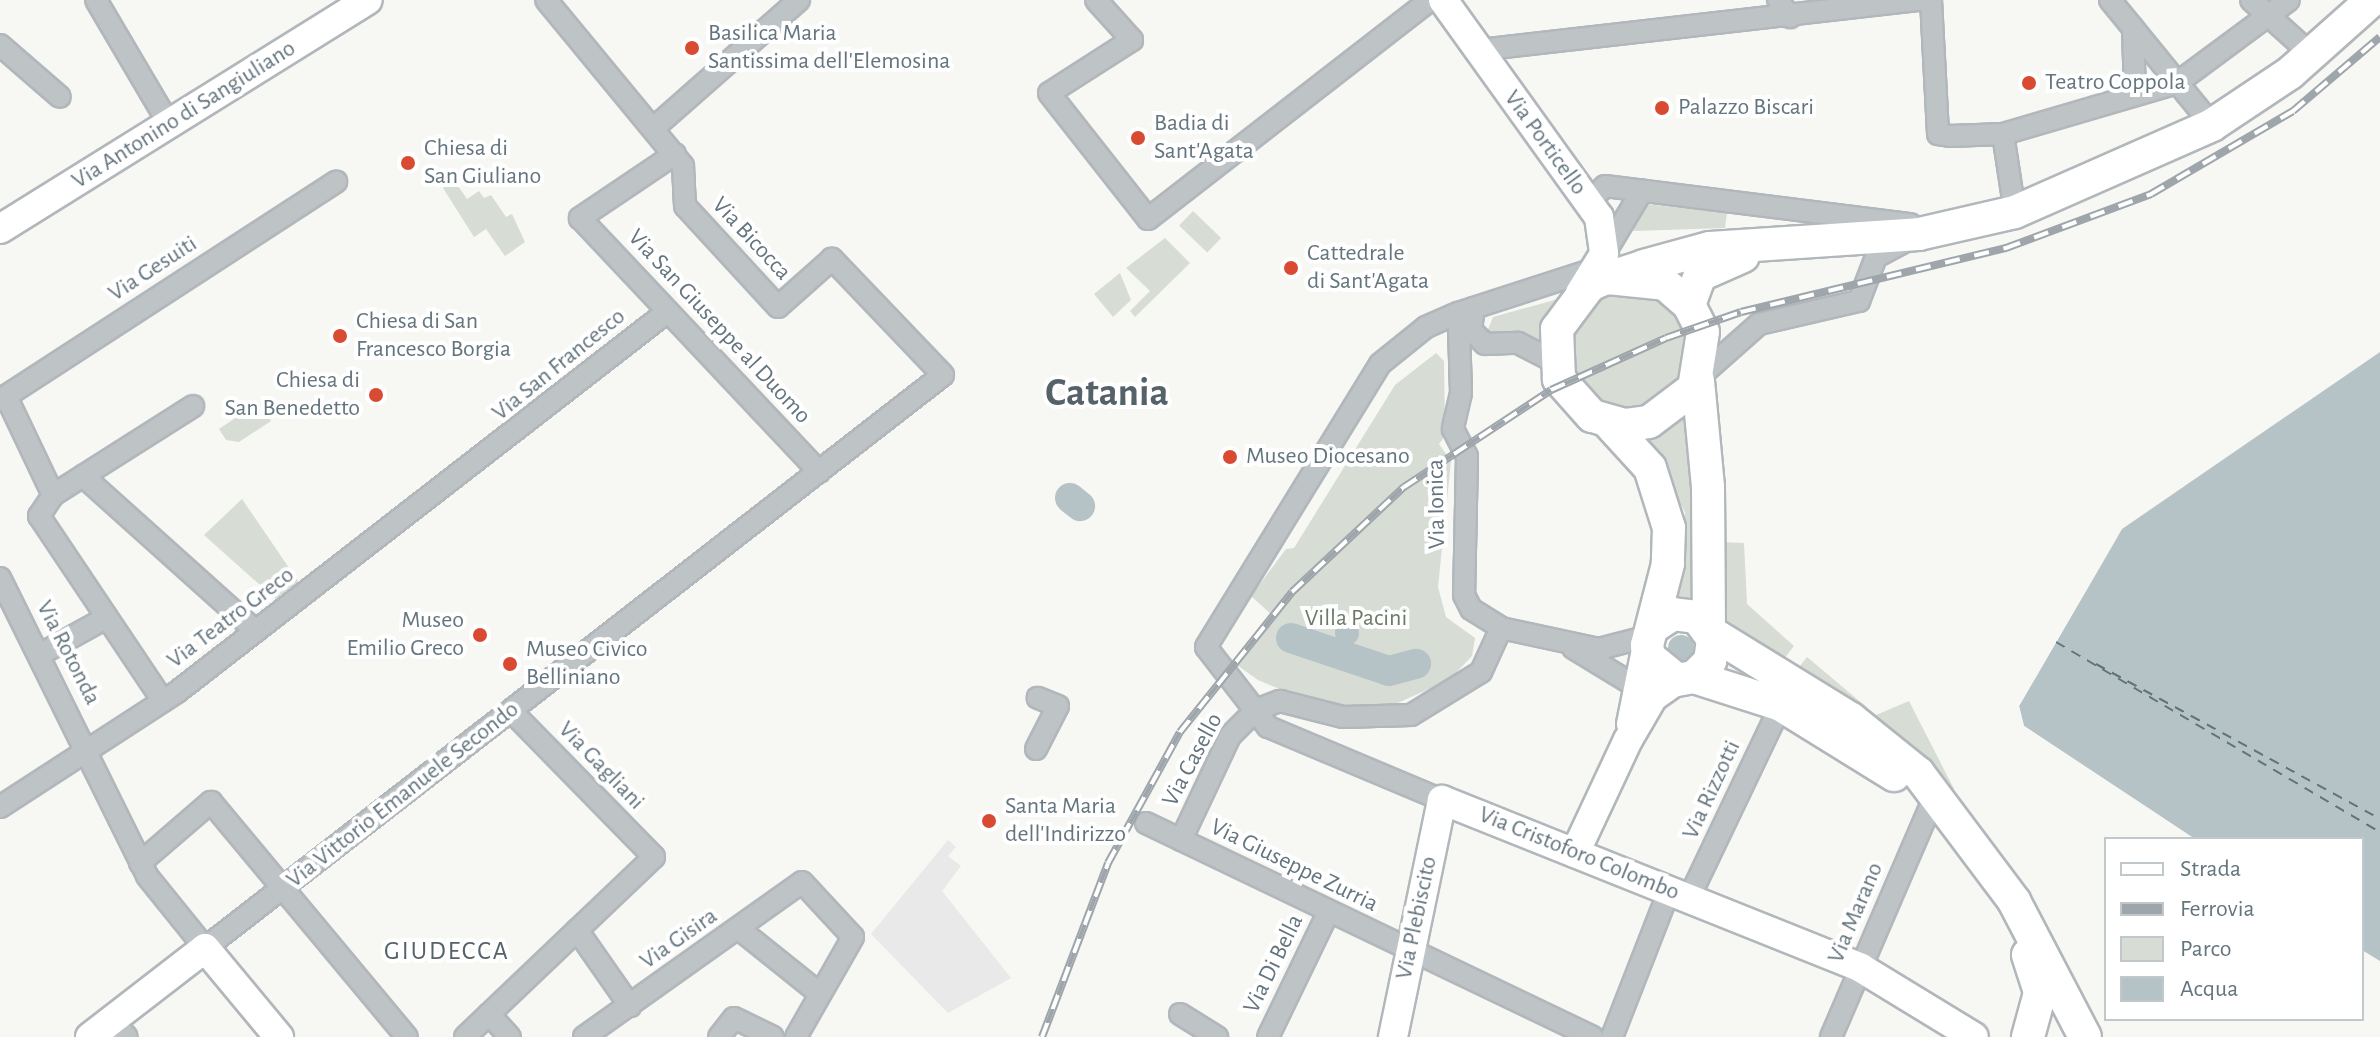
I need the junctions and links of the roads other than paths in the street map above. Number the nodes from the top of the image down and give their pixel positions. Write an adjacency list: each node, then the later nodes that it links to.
1 (96, 0): 23 (street)
2 (368, 0): 23 (main road, Via Antonino di Sangiuliano)
3 (1096, 0): 4 (street)
4 (1430, 0)
5 (1443, 0): 19 (main road, Via Porticello)
6 (1921, 0): 14 (street)
7 (1931, 0): 25 (street)
8 (2110, 0): 16 (street)
9 (2251, 0): 15 (street)
10 (2289, 0): 15 (street)
11 (2372, 0): 18 (main road)
12 (797, 1): 26 (street)
13 (552, 7): 26 (street)
14 (1784, 8): 19 (street)
15 (2270, 17): 18 (street); 20 (street)
16 (2133, 28): 20 (street); 21 (street)
17 (0, 45): 22 (street)
18 (2312, 55): 24 (main road)
19 (1485, 59): 29 (main road, Via Porticello)
20 (2177, 83): 21 (street); 24 (street)
21 (2135, 95): 25 (street)
22 (60, 97)
23 (169, 124): 32 (main road, Via Antonino di Sangiuliano)
24 (2212, 125): 30 (main road)
25 (2003, 134): 30 (street)
26 (666, 141): 38 (street, Via San Giuseppe al Duomo); 40 (street, Via Bicocca)
27 (336, 182): 42 (street, Via Gesuiti)
28 (1642, 191): 29 (street); 31 (street); 35 (street)
29 (1593, 209): 35 (main road)
30 (2015, 212): 31 (main road)
31 (1967, 226): 33 (main road)
32 (0, 229)
33 (1919, 234): 34 (main road); 41 (street)
34 (1803, 243): 35 (main road); 36 (main road)
35 (1604, 272): 36 (main road); 37 (street); 39 (main road)
36 (1689, 305): 41 (main road)
37 (1474, 308): 39 (street); 52 (street, Via Ionica); 63 (street, Via Cristoforo Colombo)
38 (667, 312): 45 (street, Via San Francesco); 46 (street, Via San Giuseppe al Duomo)
39 (1555, 362): 44 (main road)
40 (943, 375): 46 (street, Via Vittorio Emanuele Secondo)
41 (1698, 379): 44 (main road); 53 (main road)
42 (3, 398): 48 (street)
43 (193, 406): 47 (street)
44 (1608, 422): 55 (main road)
45 (485, 458): 54 (street, Via Teatro Greco)
46 (819, 472): 64 (street, Via Vittorio Emanuele Secondo)
47 (83, 476): 48 (street); 54 (street)
48 (53, 495): 51 (street)
49 (0, 578): 50 (street, Via Rotonda)
50 (6, 603): 57 (street, Via Rotonda)
51 (106, 618): 57 (street); 61 (street)
52 (1501, 628): 56 (street, Via Ionica); 63 (street)
53 (1710, 630): 55 (main road); 58 (main road); 89 (main road)
54 (256, 631): 61 (street, Via Teatro Greco)
55 (1650, 636): 56 (street); 58 (main road); 59 (main road)
56 (1562, 642): 59 (street)
57 (39, 655): 67 (street, Via Rotonda)
58 (1685, 678): 62 (main road); 65 (main road)
59 (1637, 687): 65 (main road)
60 (1038, 698): 66 (street)
61 (163, 701): 67 (street, Via Teatro Greco)
62 (1781, 705): 70 (main road); 76 (street, Via Rizzotti)
63 (1256, 710): 68 (street, Via Cristoforo Colombo); 72 (street, Via Casello)
64 (511, 711): 75 (street, Via Vittorio Emanuele Secondo); 79 (street, Via Gagliani)
65 (1628, 740): 73 (main road)
66 (1036, 749)
67 (90, 751): 69 (street, Via Teatro Greco); 74 (street, Via Rotonda)
68 (1442, 800): 73 (main road, Via Cristoforo Colombo); 81 (main road, Via Plebiscito)
69 (0, 807)
70 (1929, 809): 82 (street, Via Marano); 104 (main road)
71 (1146, 823): 72 (street, Via Giuseppe Zurria)
72 (1181, 840): 77 (street, Via Giuseppe Zurria)
73 (1575, 853): 76 (main road, Via Cristoforo Colombo)
74 (140, 863): 75 (street); 80 (street, Via Rotonda)
75 (283, 888): 80 (street, Via Vittorio Emanuele Secondo); 91 (street)
76 (1679, 894): 82 (main road, Via Cristoforo Colombo); 101 (street, Via Rizzotti)
77 (1328, 913): 81 (street, Via Giuseppe Zurria); 98 (street, Via Di Bella)
78 (739, 929): 83 (street); 83 (street, Via Gisira); 84 (street, Via Gisira)
79 (577, 930): 84 (street); 85 (street)
80 (205, 948): 87 (main road, Via Vittorio Emanuele Secondo); 90 (main road)
81 (1411, 951): 99 (main road, Via Plebiscito); 100 (street, Via Giuseppe Zurria)
82 (1861, 968): 102 (street, Via Marano); 103 (main road, Via Cristoforo Colombo)
83 (820, 994): 88 (street)
84 (630, 1006): 94 (street, Via Gisira)
85 (489, 1014): 92 (street); 93 (street)
86 (1180, 1014): 97 (street)
87 (110, 1031)
88 (806, 1031)
89 (2084, 1035): 105 (main road)
90 (279, 1037)
91 (407, 1037)
92 (465, 1037)
93 (510, 1037)
94 (584, 1037)
95 (719, 1037): 96 (street)
96 (773, 1037)
97 (1217, 1037)
98 (1268, 1037)
99 (1393, 1037)
100 (1592, 1037)
101 (1612, 1037)
102 (1831, 1037)
103 (1974, 1037)
104 (2028, 1037)
105 (2043, 1037)

